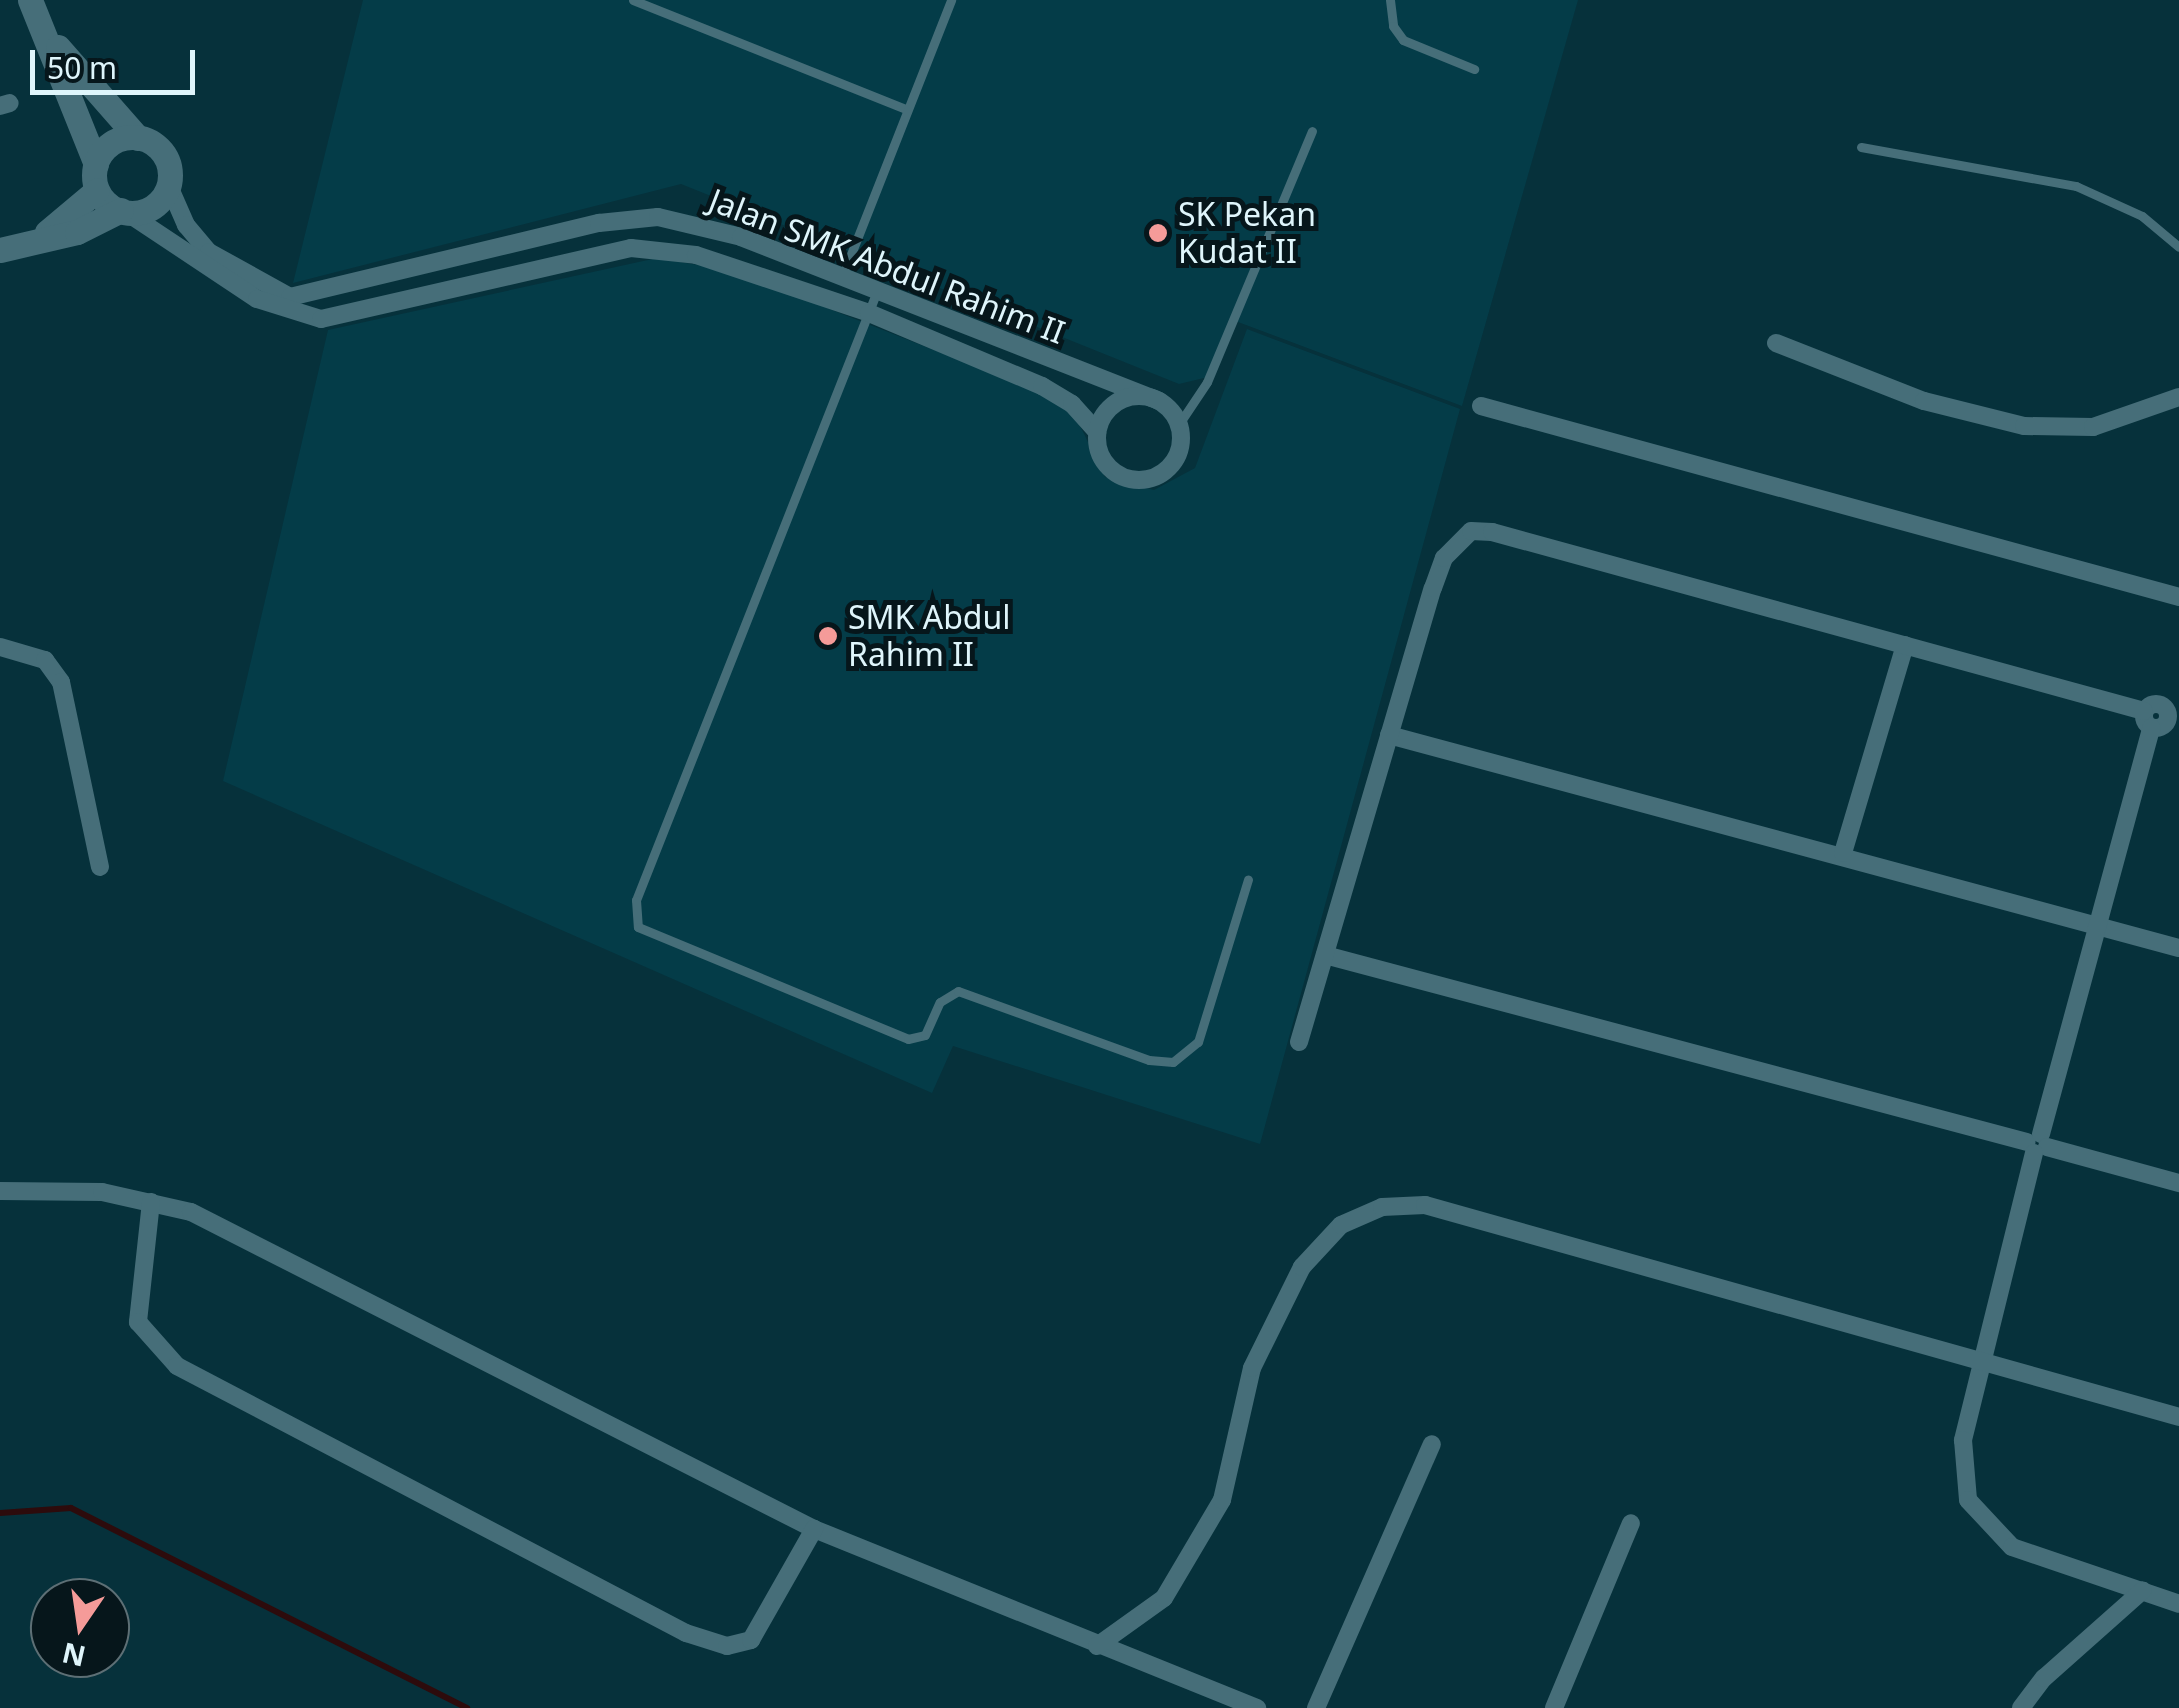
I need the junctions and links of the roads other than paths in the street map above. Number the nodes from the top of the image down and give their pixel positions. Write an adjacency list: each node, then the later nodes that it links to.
1 (30, 0): 5 (street)
2 (633, 0): 7 (lane)
3 (951, 0): 7 (lane)
4 (1390, 0): 6 (lane)
5 (48, 36): 9 (street); 11 (street)
6 (1474, 69)
7 (906, 109): 17 (lane)
8 (1312, 131): 24 (lane)
9 (138, 138): 11 (street); 12 (street)
10 (1861, 148): 15 (lane)
11 (96, 177): 13 (street); 14 (street)
12 (169, 186): 13 (street); 17 (street, Jalan SMK Abdul Rahim II)
13 (124, 212): 14 (street); 19 (street, Jalan SMK Abdul Rahim II)
14 (29, 242): 16 (street)
15 (2179, 247)
16 (0, 250)
17 (842, 278): 18 (street, Jalan SMK Abdul Rahim II)
18 (876, 291): 19 (lane); 22 (street, Jalan SMK Abdul Rahim II)
19 (869, 314): 25 (street, Jalan SMK Abdul Rahim II); 33 (lane)
20 (1776, 343): 21 (street)
21 (2179, 397)
22 (1158, 401): 24 (street); 25 (street)
23 (1481, 406): 26 (street)
24 (1179, 424): 25 (street)
25 (1098, 432)
26 (2179, 596)
27 (1905, 645): 29 (street); 30 (street); 31 (street)
28 (0, 648): 32 (street)
29 (2160, 721): 34 (street)
30 (1389, 735): 31 (street); 36 (street)
31 (1842, 854): 34 (street)
32 (100, 867)
33 (1248, 879)
34 (2098, 926): 35 (street); 38 (street)
35 (2179, 948)
36 (1325, 955): 37 (street); 38 (street)
37 (1300, 1042)
38 (2037, 1144): 39 (street); 42 (street)
39 (2179, 1183)
40 (0, 1191): 41 (street)
41 (151, 1202): 46 (street); 46 (street)
42 (1982, 1362): 43 (street); 47 (street); 49 (street)
43 (2179, 1417)
44 (1432, 1444): 51 (street)
45 (1630, 1523): 52 (street)
46 (814, 1529): 49 (street)
47 (2143, 1590): 48 (street); 53 (street)
48 (2179, 1604)
49 (1098, 1646): 50 (street)
50 (1257, 1708)
51 (1316, 1708)
52 (1554, 1708)
53 (2021, 1708)

